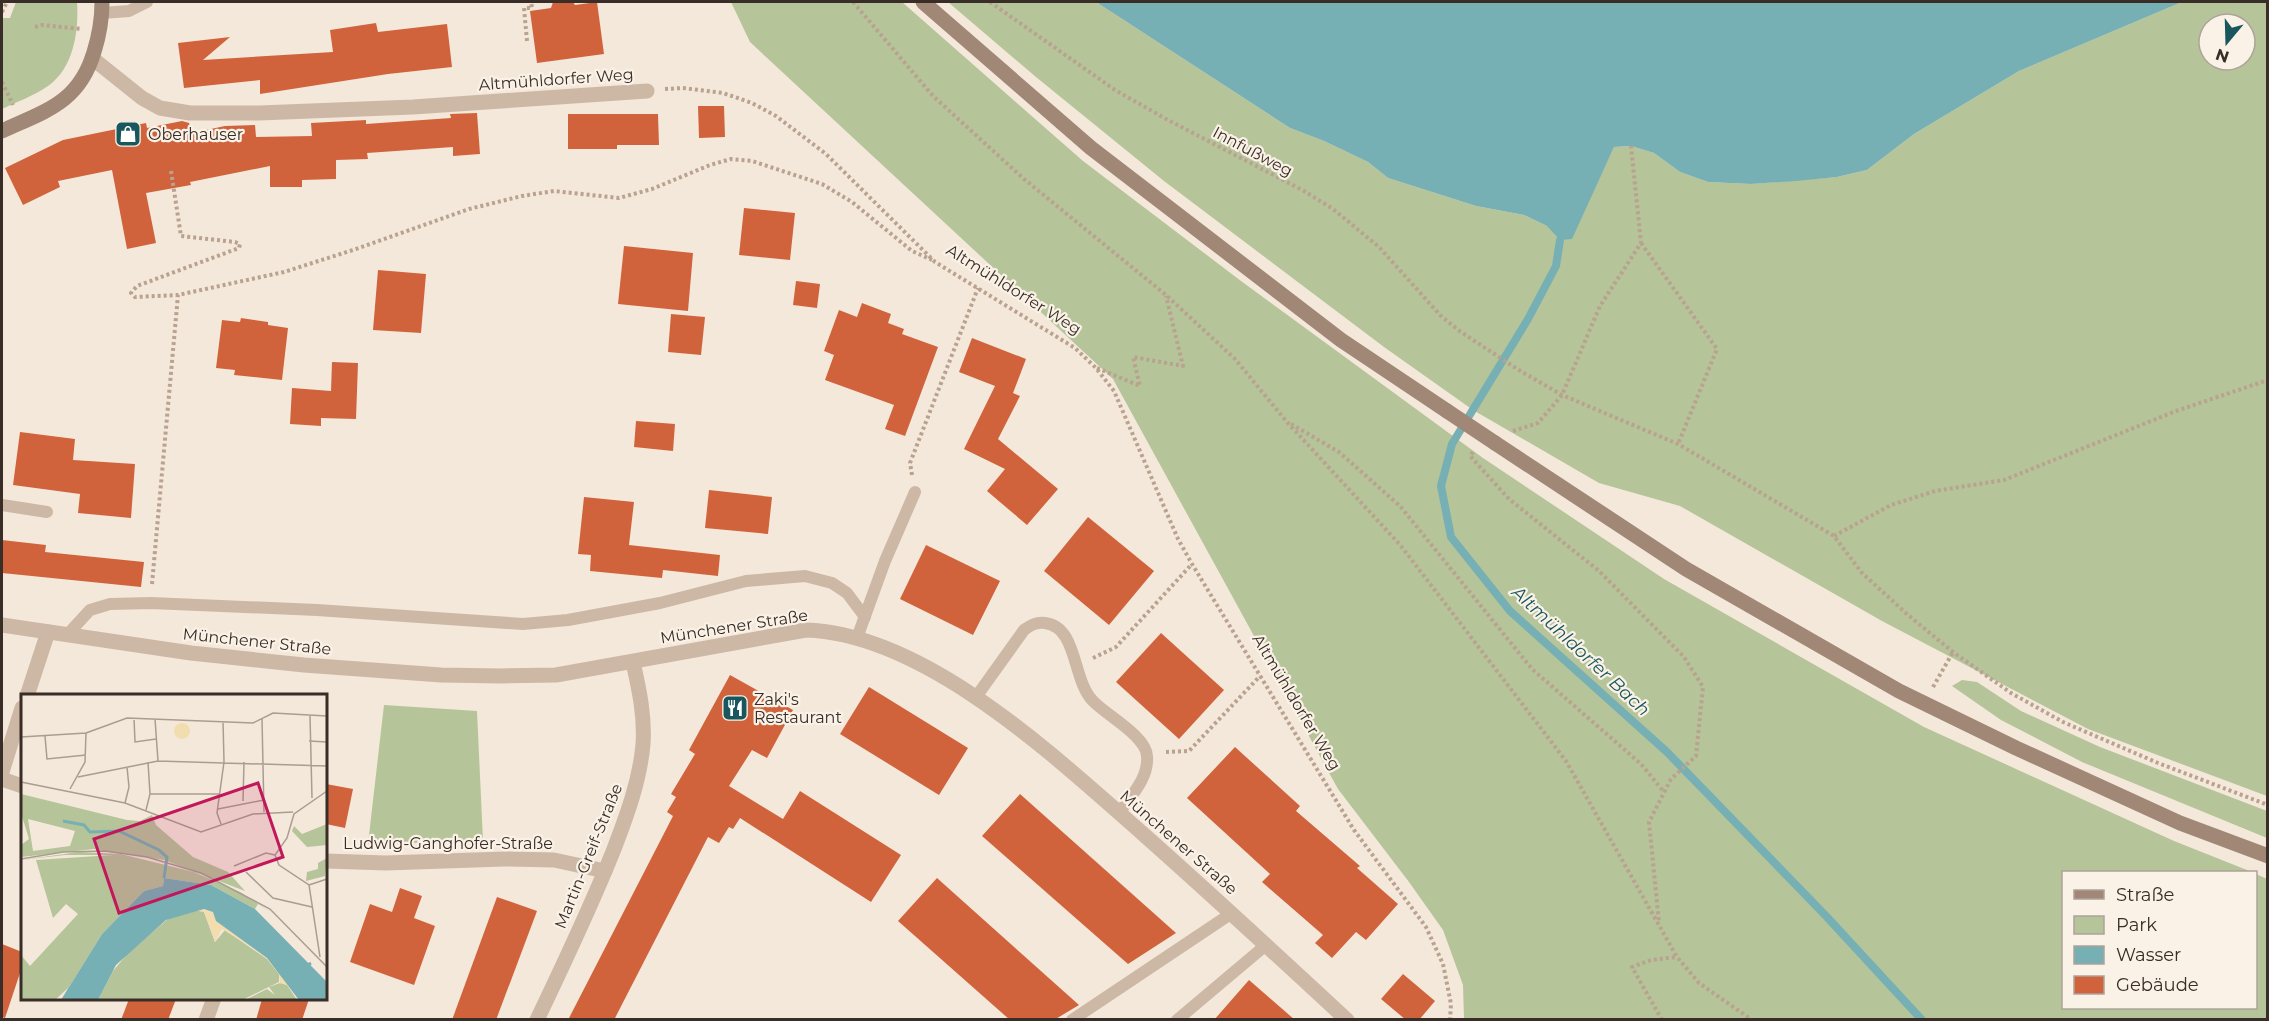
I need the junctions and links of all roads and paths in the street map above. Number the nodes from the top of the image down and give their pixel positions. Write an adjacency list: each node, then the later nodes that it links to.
1 (7, 2): 8 (path)
2 (147, 2): 7 (lane)
3 (531, 2): 11 (path)
4 (853, 2): 21 (path)
5 (923, 2): 46 (main road, bridge)
6 (990, 2): 24 (path, Innfußweg)
7 (102, 7): 10 (main road)
8 (2, 12)
9 (35, 27): 10 (path)
10 (99, 30): 12 (main road)
11 (527, 41)
12 (92, 58): 13 (street, Altmühldorfer Weg); 14 (main road)
13 (647, 91): 18 (path, Altmühldorfer Weg)
14 (2, 131)
15 (1631, 146): 17 (path)
16 (171, 171): 20 (path)
17 (1641, 243): 24 (path); 27 (path)
18 (935, 262): 19 (path, Altmühldorfer Weg); 20 (path)
19 (978, 288): 22 (path, Altmühldorfer Weg); 29 (path)
20 (178, 295): 34 (path)
21 (1166, 295): 22 (path); 25 (path)
22 (1096, 368): 33 (path, Altmühldorfer Weg)
23 (2268, 380): 32 (path)
24 (1562, 395): 26 (path); 27 (path, Innfußweg)
25 (1287, 422): 52 (path); 59 (path)
26 (1511, 432)
27 (1678, 444): 32 (path, Innfußweg)
28 (1470, 456): 52 (path)
29 (915, 492): 35 (lane)
30 (2, 505): 31 (lane)
31 (47, 512)
32 (1834, 536): 40 (path)
33 (1192, 564): 42 (path); 43 (path, Altmühldorfer Weg)
34 (151, 603): 35 (lane, Münchener Straße); 38 (lane, Münchener Straße)
35 (865, 617): 39 (lane)
36 (2, 626): 37 (street, Münchener Straße)
37 (48, 632): 38 (street, Münchener Straße); 44 (street)
38 (68, 635): 41 (street, Münchener Straße)
39 (857, 638): 41 (street, Münchener Straße); 45 (street, Münchener Straße)
40 (1953, 652): 46 (path); 53 (path)
41 (633, 662): 57 (street, Martin-Greif-Straße)
42 (1076, 666): 45 (lane); 48 (lane)
43 (1260, 676): 48 (path); 68 (path, Altmühldorfer Weg)
44 (28, 694)
45 (976, 697): 54 (street, Münchener Straße)
46 (1924, 703): 55 (main road)
47 (21, 711): 49 (street)
48 (1147, 753): 54 (lane)
49 (2, 772)
50 (2, 779): 51 (street)
51 (21, 786)
52 (1664, 792): 59 (path)
53 (2268, 805)
54 (1119, 813): 58 (street, Münchener Straße)
55 (2268, 856)
56 (327, 861): 57 (street, Ludwig-Ganghofer-Straße)
57 (605, 871): 64 (street, Martin-Greif-Straße)
58 (1232, 913): 60 (street, Münchener Straße); 65 (lane)
59 (1659, 925): 61 (path)
60 (1266, 945): 66 (lane); 67 (street, Münchener Straße)
61 (1677, 957): 69 (path); 70 (path)
62 (214, 1000): 63 (street)
63 (206, 1020)
64 (537, 1020)
65 (1072, 1020)
66 (1177, 1020)
67 (1347, 1020)
68 (1450, 1020)
69 (1662, 1020)
70 (1752, 1020)

